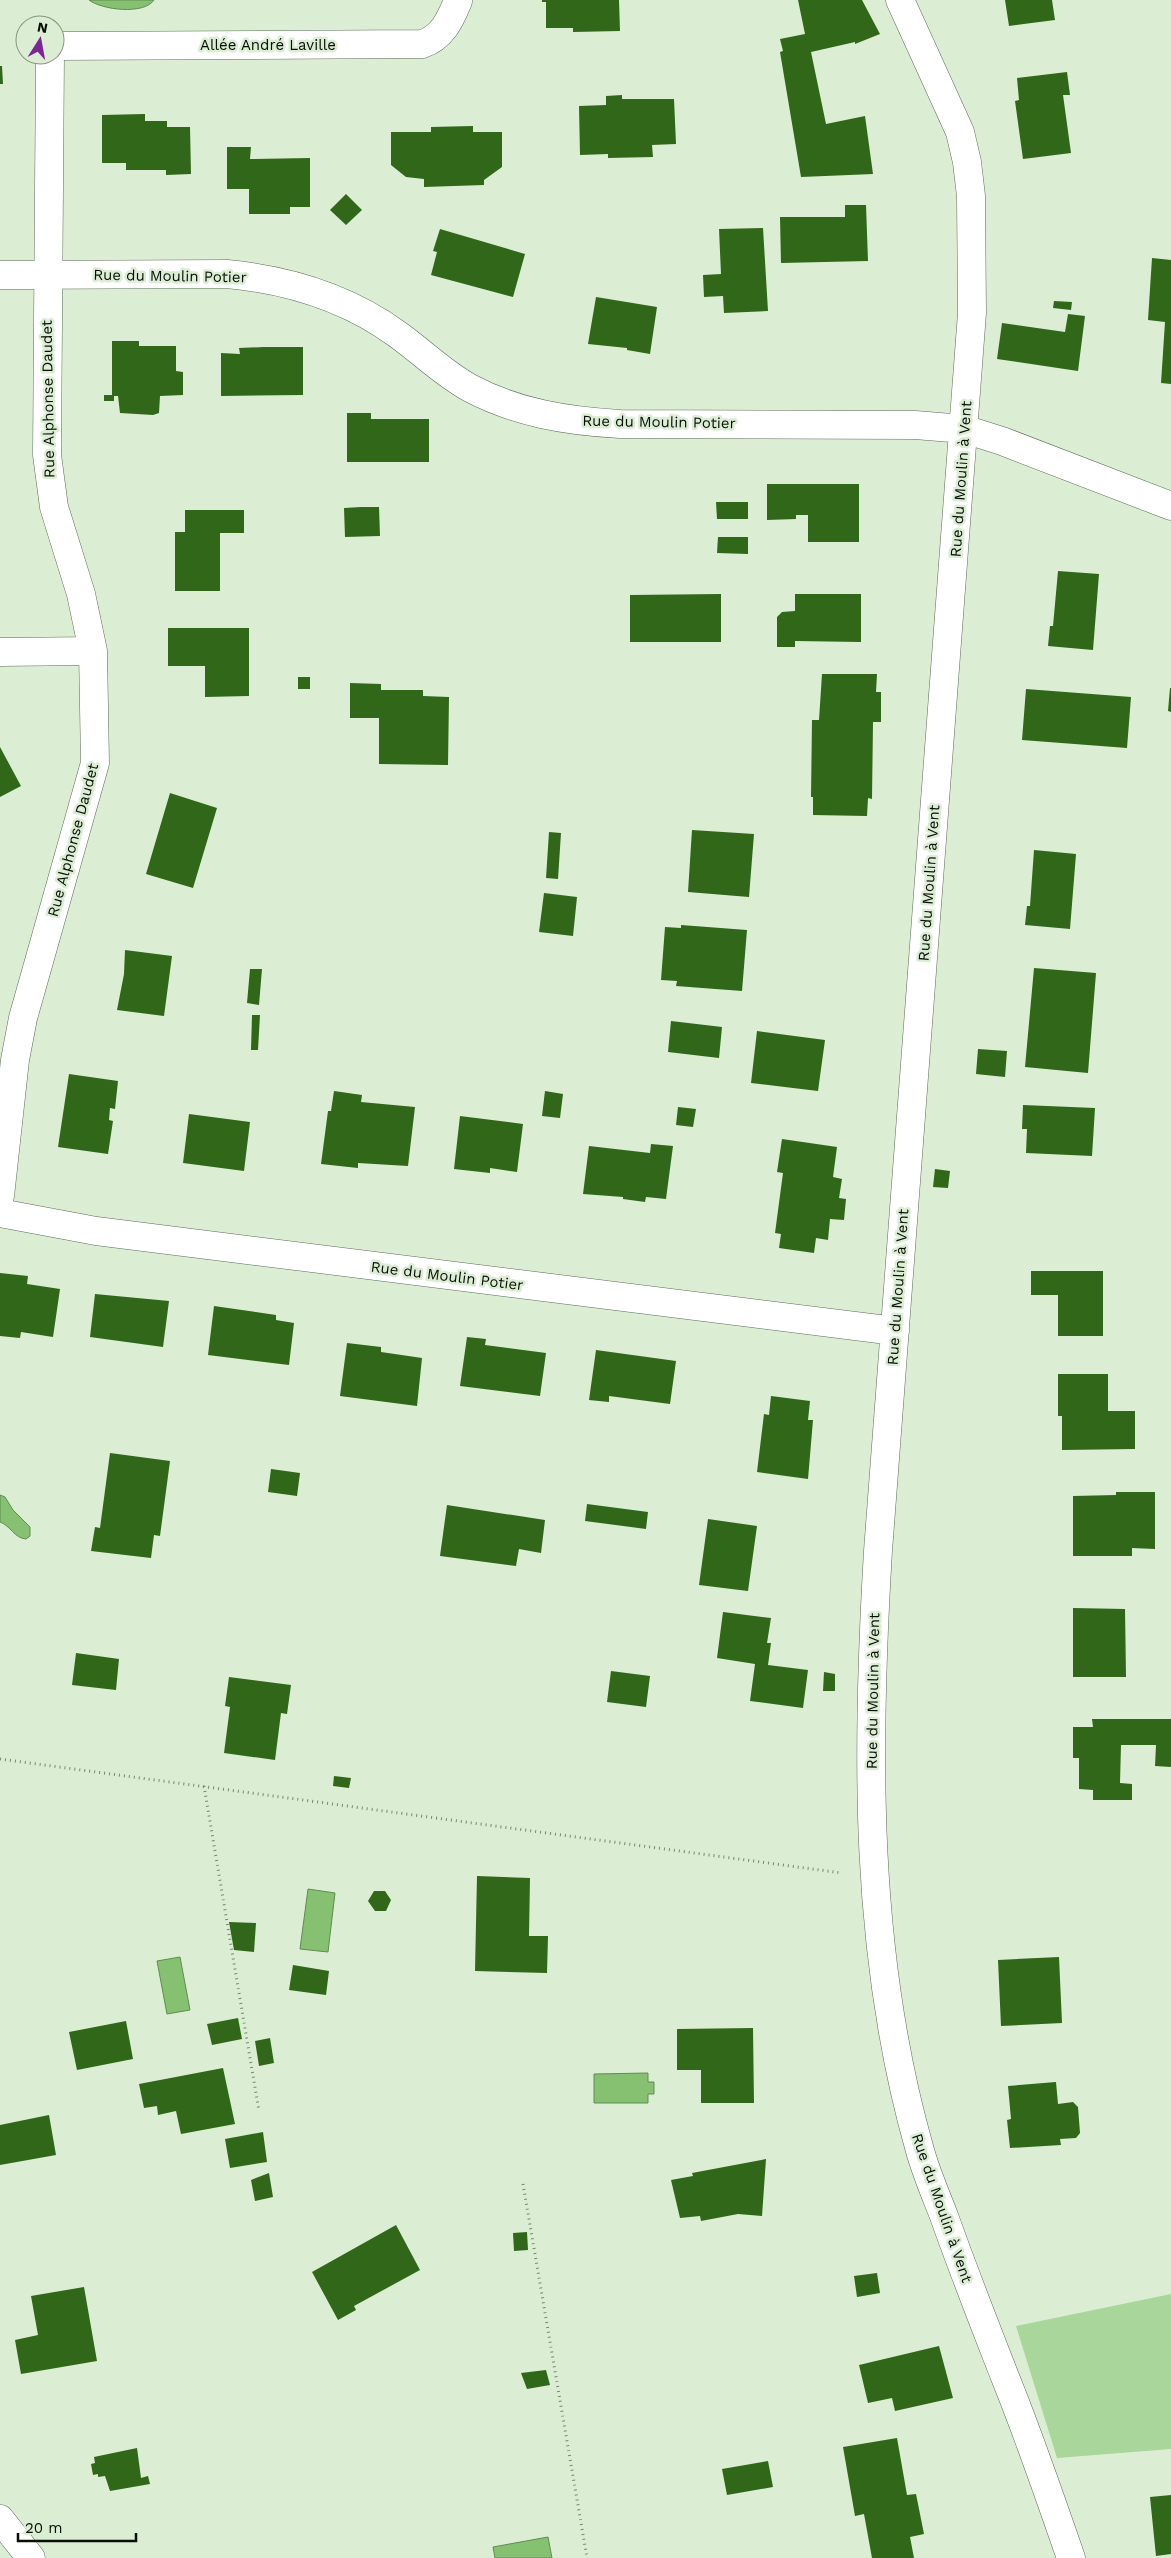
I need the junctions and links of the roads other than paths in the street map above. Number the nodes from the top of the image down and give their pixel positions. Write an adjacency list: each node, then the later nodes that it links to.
1 (900, 0): 7 (street, Rue du Moulin à Vent)
2 (458, 1): 3 (street, Allée André Laville)
3 (65, 46)
4 (50, 65): 6 (street)
5 (0, 275): 6 (street, Rue du Moulin Potier)
6 (47, 275): 7 (street, Rue du Moulin Potier); 9 (street, Rue Alphonse Daudet)
7 (964, 429): 8 (street, Rue du Moulin Potier); 13 (street, Rue du Moulin à Vent)
8 (1171, 506)
9 (93, 651): 10 (street); 11 (street, Rue Alphonse Daudet)
10 (0, 652)
11 (0, 1196)
12 (0, 1213): 13 (street, Rue du Moulin Potier)
13 (895, 1331): 16 (street, Rue du Moulin à Vent)
14 (0, 2519): 15 (street)
15 (31, 2558)
16 (1072, 2558)

